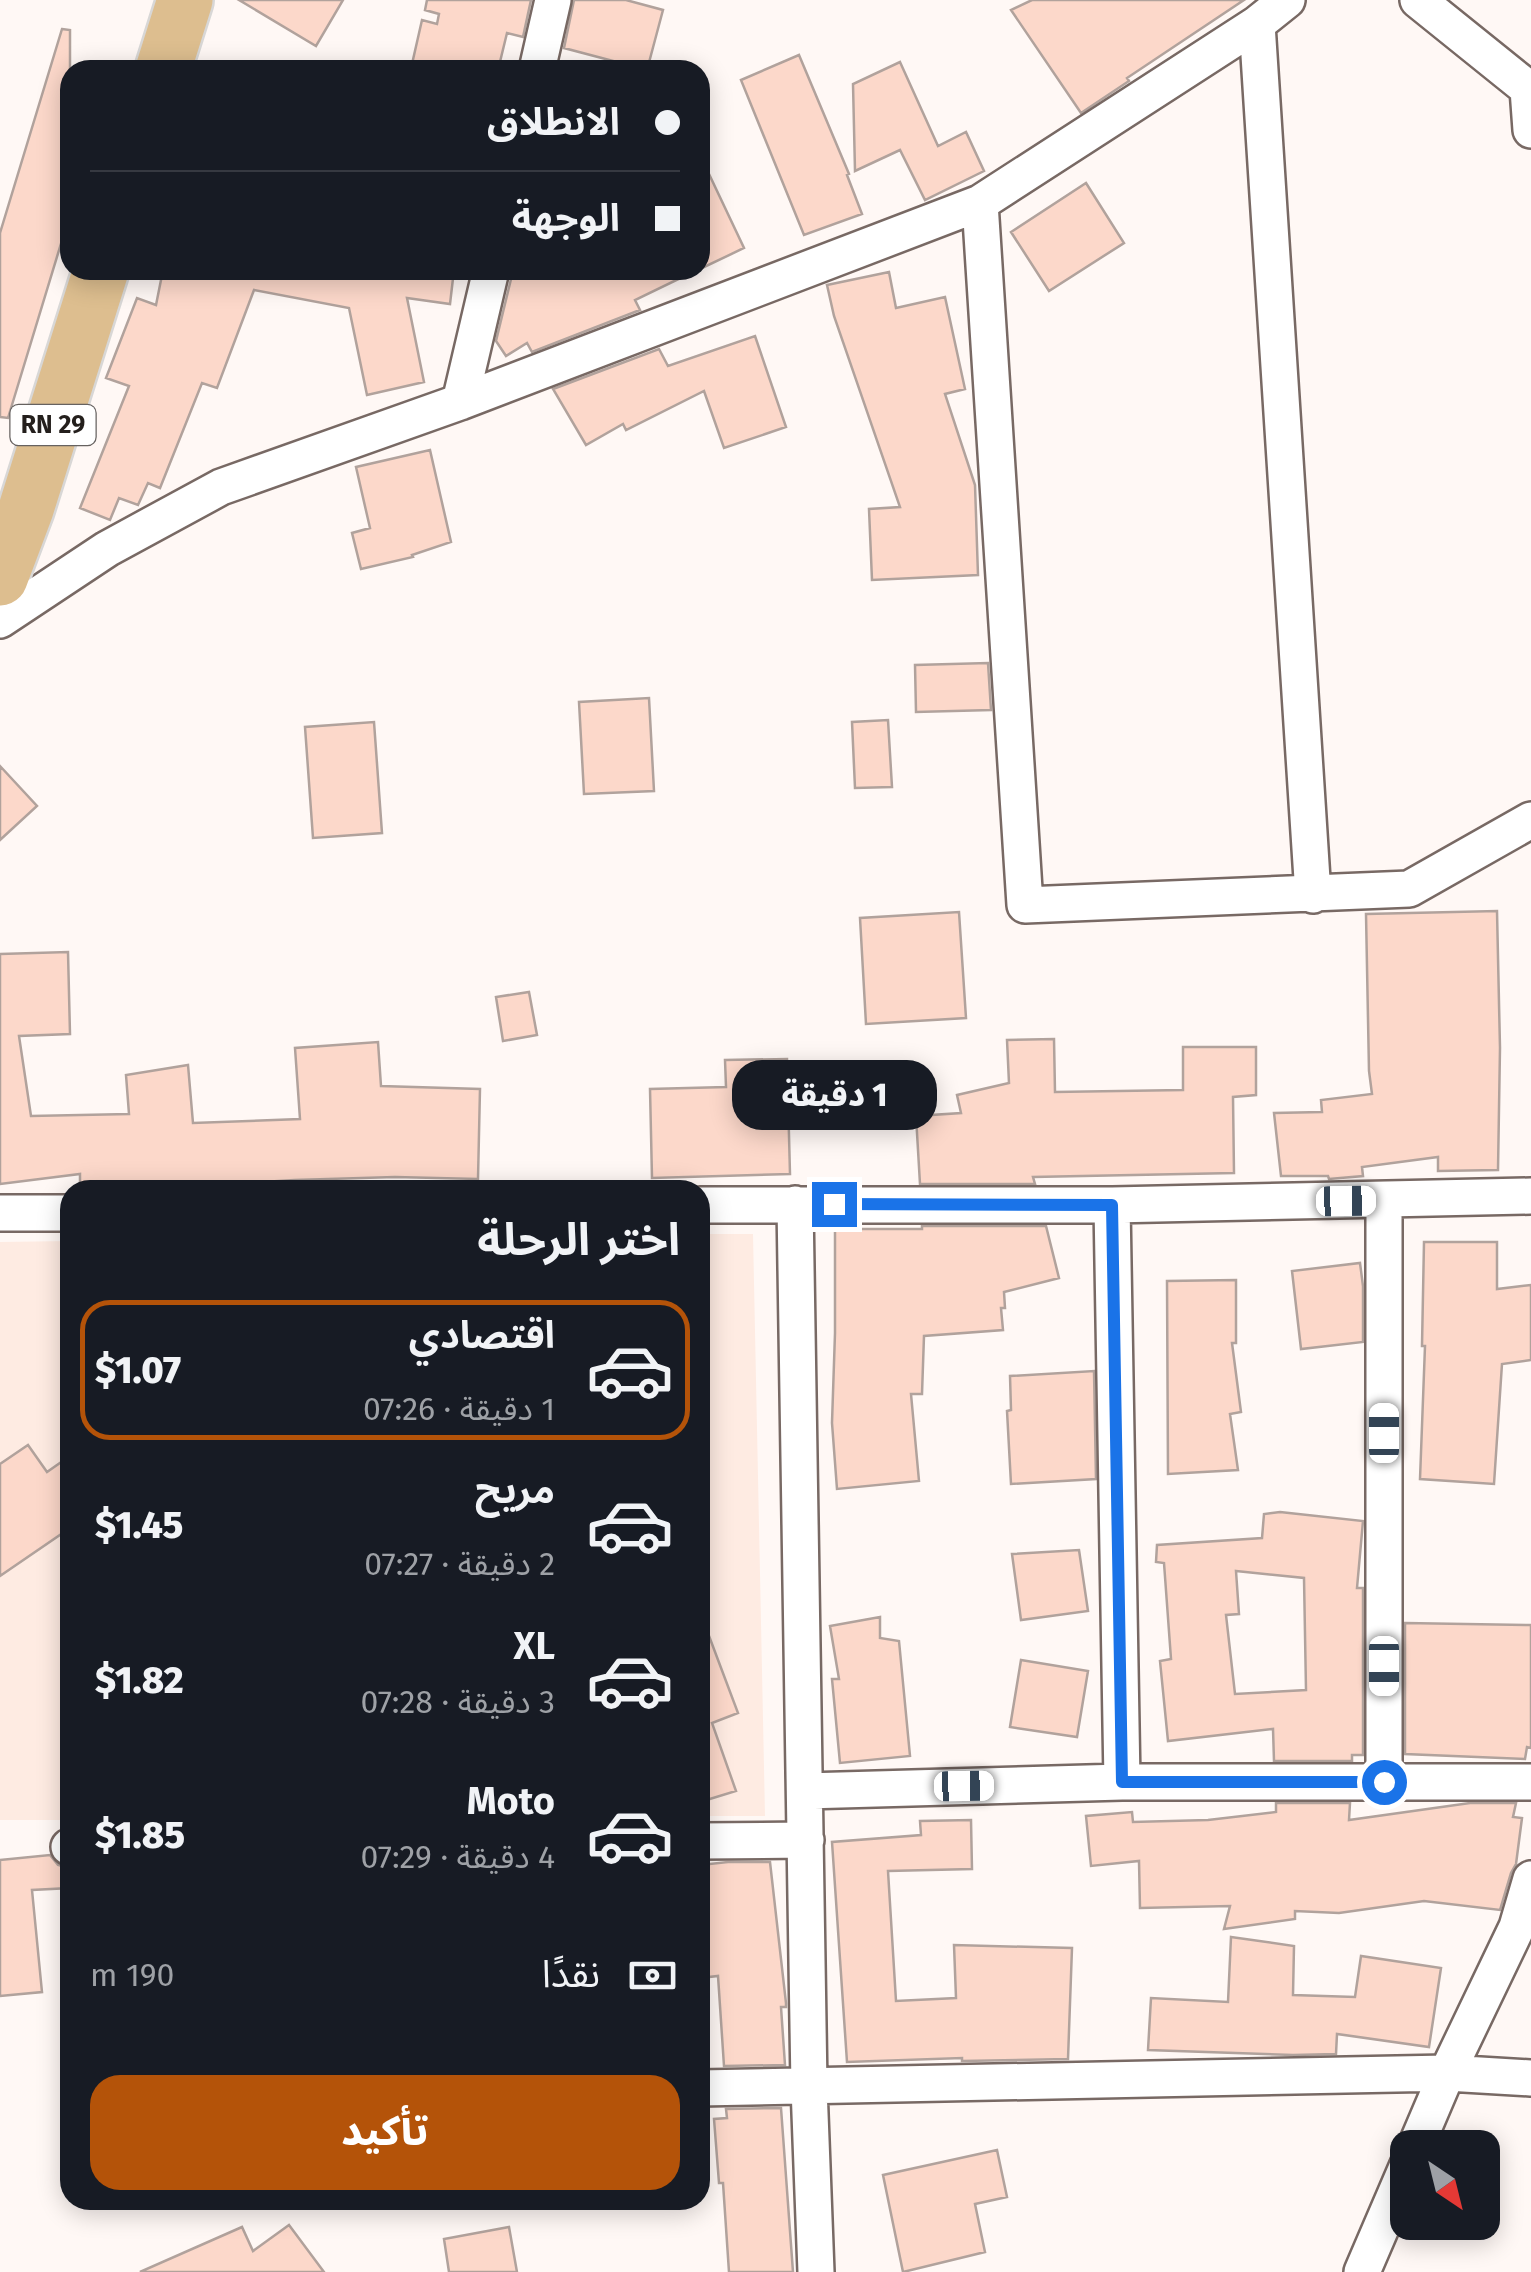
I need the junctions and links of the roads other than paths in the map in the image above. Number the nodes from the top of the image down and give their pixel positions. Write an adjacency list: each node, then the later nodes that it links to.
1 (185, 0): 6 (main road)
2 (553, 0): 7 (street)
3 (1287, 0): 5 (street)
4 (1418, 0): 8 (street)
5 (1257, 24): 10 (street); 17 (street)
6 (166, 60)
7 (539, 60)
8 (1530, 90): 9 (street)
9 (1531, 130)
10 (980, 203): 13 (street); 17 (street)
11 (98, 280): 14 (main road, RN 29)
12 (488, 280): 13 (street)
13 (460, 402): 15 (street)
14 (0, 578)
15 (0, 620)
16 (1531, 820): 17 (street)
17 (1313, 894)
18 (1531, 1196): 19 (street)
19 (1384, 1201): 22 (street); 26 (street)
20 (795, 1204): 21 (street); 22 (street); 28 (street)
21 (710, 1205)
22 (1112, 1205): 25 (street)
23 (60, 1212): 24 (street)
24 (0, 1214)
25 (1122, 1782): 26 (street); 28 (street)
26 (1384, 1782): 27 (street)
27 (1531, 1782)
28 (805, 1791): 29 (street)
29 (806, 1840): 30 (street); 34 (street)
30 (710, 1841)
31 (1531, 1879): 32 (street)
32 (1447, 2072): 33 (street); 34 (street); 36 (street)
33 (1531, 2078)
34 (809, 2087): 35 (street); 38 (street)
35 (710, 2088)
36 (1423, 2130)
37 (1390, 2207): 39 (street)
38 (816, 2272)
39 (1362, 2272)

